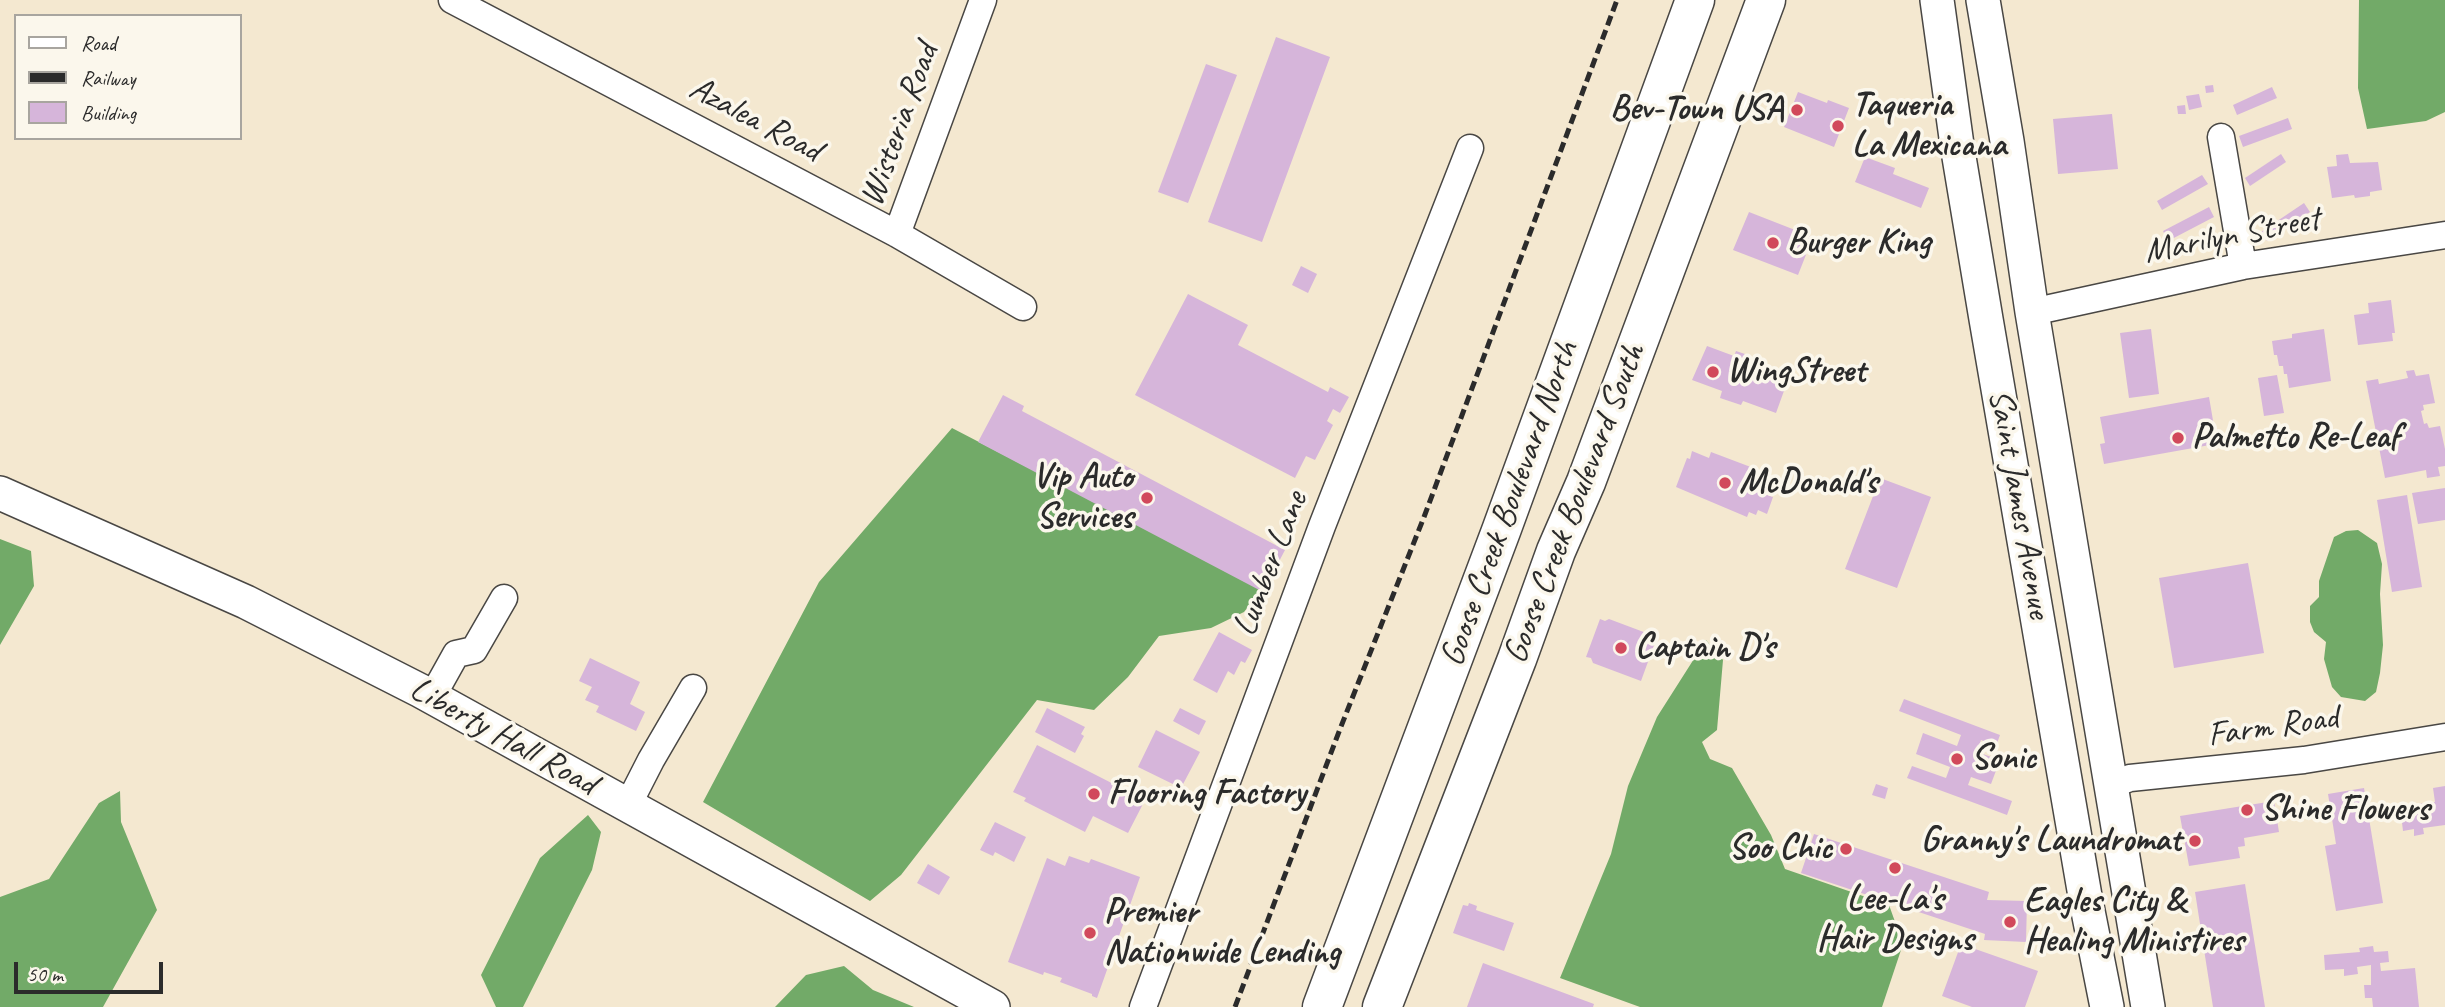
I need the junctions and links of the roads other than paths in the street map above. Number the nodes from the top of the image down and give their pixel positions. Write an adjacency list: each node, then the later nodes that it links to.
1 (452, 0): 9 (street, Azalea Road)
2 (983, 0): 9 (street, Wisteria Road)
3 (1696, 0): 24 (highway, Goose Creek Boulevard North)
4 (1766, 0): 25 (highway, Goose Creek Boulevard South)
5 (1937, 0): 17 (main road, Saint James Avenue)
6 (1983, 0): 13 (main road, Saint James Avenue)
7 (2221, 137): 11 (street)
8 (1470, 148): 23 (street, Lumber Lane)
9 (897, 234): 12 (street, Azalea Road)
10 (2445, 235): 11 (street, Marilyn Street)
11 (2244, 267): 13 (street, Marilyn Street)
12 (1023, 307)
13 (2032, 312): 20 (main road, Saint James Avenue)
14 (0, 493): 18 (main road, Liberty Hall Road)
15 (504, 598): 18 (street)
16 (693, 688): 21 (street)
17 (2050, 690): 20 (main road); 26 (main road, Saint James Avenue)
18 (432, 697): 21 (main road, Liberty Hall Road)
19 (2445, 737): 20 (street, Farm Road)
20 (2111, 785): 27 (main road, Saint James Avenue)
21 (628, 806): 22 (main road, Liberty Hall Road)
22 (993, 1007)
23 (1143, 1007)
24 (1322, 1007)
25 (1382, 1007)
26 (2107, 1007)
27 (2148, 1007)

